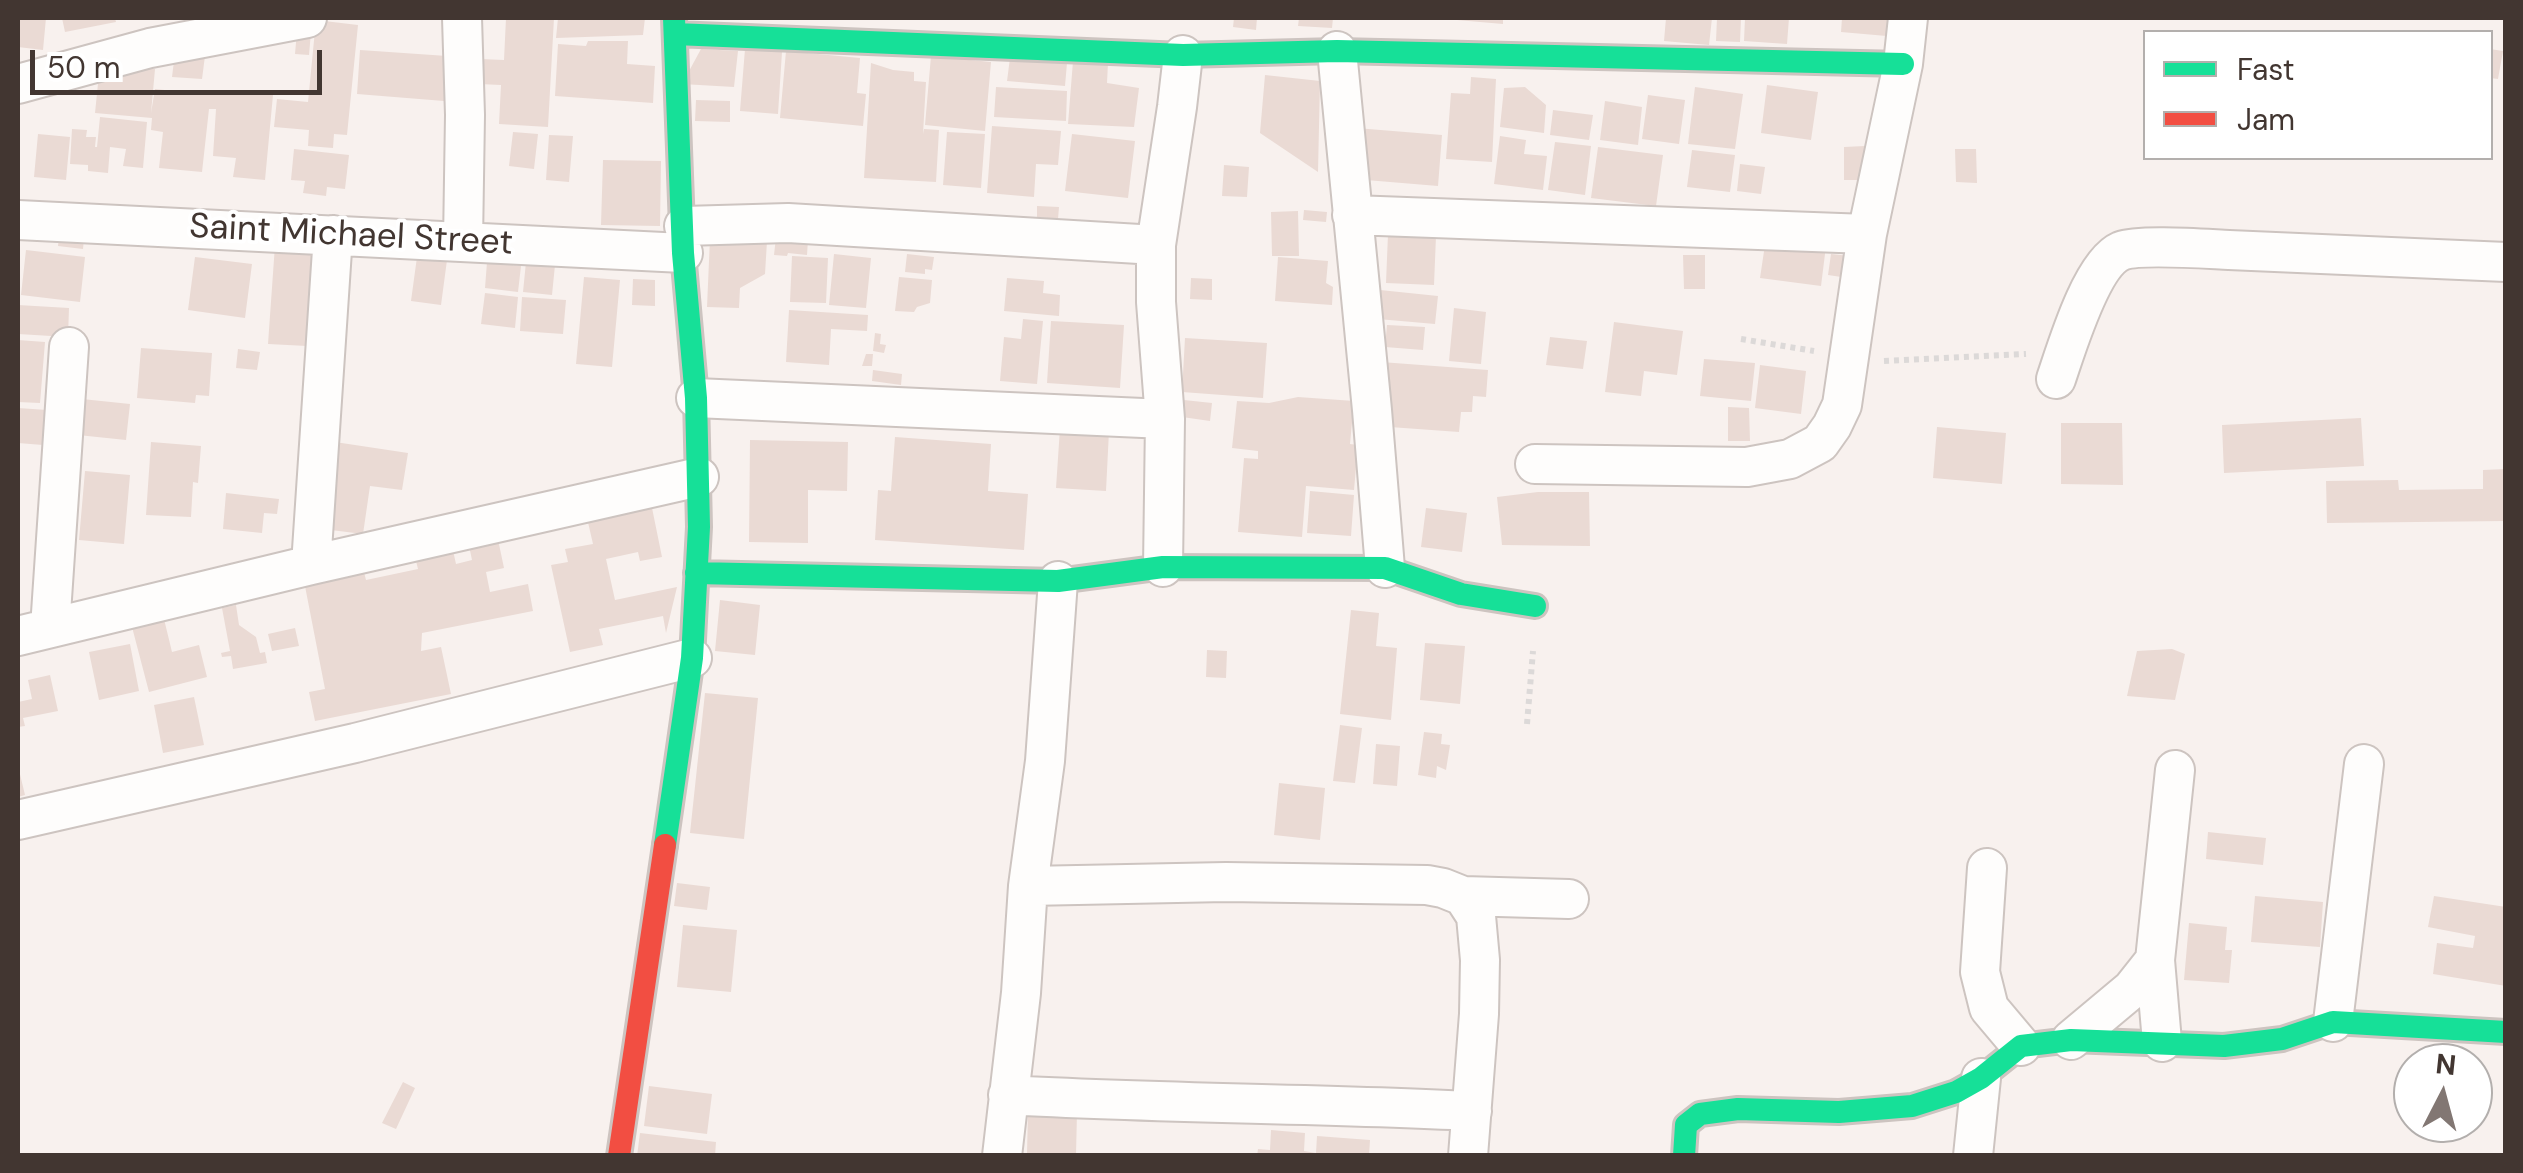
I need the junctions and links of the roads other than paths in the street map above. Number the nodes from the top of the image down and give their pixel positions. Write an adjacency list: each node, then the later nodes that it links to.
1 (307, 18): 9 (street)
2 (462, 18): 15 (street)
3 (1908, 18): 8 (street)
4 (675, 26): 7 (street); 14 (street)
5 (1397, 35): 6 (street); 8 (street)
6 (1337, 51): 7 (street); 10 (street)
7 (1182, 55): 16 (street)
8 (1902, 64): 12 (street)
9 (18, 84)
10 (1352, 215): 12 (street); 26 (street)
11 (18, 220): 13 (street, Saint Michael Street)
12 (1867, 234): 22 (street)
13 (333, 235): 15 (street, Saint Michael Street); 24 (street)
14 (684, 240): 15 (street, Saint Michael Street); 16 (street, Saint Michael Street); 20 (street)
15 (463, 242)
16 (1156, 244): 21 (street)
17 (2506, 262): 19 (street)
18 (68, 347): 30 (street)
19 (2056, 380)
20 (696, 398): 21 (street); 23 (street)
21 (1165, 419): 25 (street)
22 (1534, 464)
23 (699, 477): 24 (street); 27 (street)
24 (311, 565): 30 (street)
25 (1163, 567): 26 (street); 28 (street)
26 (1385, 568): 29 (street)
27 (696, 572): 28 (street); 31 (street)
28 (1058, 581): 36 (street)
29 (1535, 606)
30 (34, 632)
31 (692, 658): 34 (street); 48 (street)
32 (2364, 764): 40 (street)
33 (2174, 770): 39 (street)
34 (18, 820)
35 (1987, 868): 44 (street)
36 (1028, 886): 37 (street); 46 (street)
37 (1462, 896): 38 (street); 47 (street)
38 (1569, 899)
39 (2154, 960): 42 (street); 43 (street)
40 (2333, 1022): 41 (street); 43 (street)
41 (2506, 1032)
42 (2071, 1040): 43 (street); 44 (street)
43 (2162, 1042)
44 (2021, 1046): 45 (street)
45 (1981, 1078): 51 (street); 52 (street)
46 (1008, 1095): 47 (street); 49 (street)
47 (1472, 1111): 50 (street)
48 (619, 1156)
49 (1002, 1156)
50 (1468, 1156)
51 (1684, 1156)
52 (1973, 1156)

